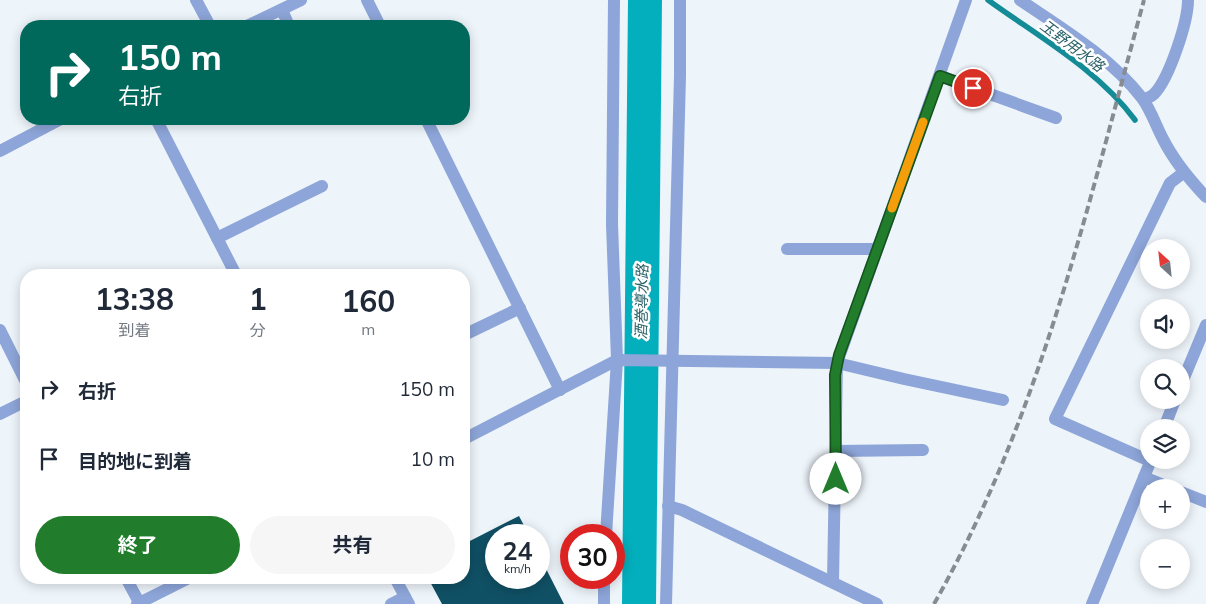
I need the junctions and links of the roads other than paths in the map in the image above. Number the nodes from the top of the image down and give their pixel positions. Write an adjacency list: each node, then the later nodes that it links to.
1 (196, 0): 10 (street)
2 (301, 0): 9 (street)
3 (367, 0): 13 (street)
4 (614, 0): 32 (street)
5 (680, 0): 33 (street)
6 (966, 0): 14 (street)
7 (1020, 0): 15 (street)
8 (1188, 0): 15 (street)
9 (282, 10): 11 (street); 12 (street)
10 (207, 20)
11 (260, 20)
12 (286, 20)
13 (377, 20)
14 (940, 76): 16 (street); 26 (street)
15 (1144, 100): 21 (street)
16 (1056, 118)
17 (50, 125): 20 (street)
18 (159, 125): 24 (street)
19 (429, 125): 28 (street)
20 (0, 151)
21 (1183, 173): 23 (street); 44 (street)
22 (322, 186): 24 (street)
23 (1206, 198)
24 (217, 238): 27 (street)
25 (787, 249): 26 (street)
26 (877, 249): 34 (street)
27 (233, 269)
28 (520, 308): 31 (street); 37 (street)
29 (1206, 325): 35 (street)
30 (0, 330): 36 (street)
31 (470, 332)
32 (623, 360): 33 (street); 37 (street); 51 (street)
33 (666, 362): 34 (street); 50 (street)
34 (837, 363): 38 (street); 43 (street)
35 (1190, 363)
36 (20, 370)
37 (560, 390): 41 (street)
38 (1003, 400)
39 (20, 404): 40 (street)
40 (0, 414)
41 (470, 436)
42 (923, 450): 43 (street)
43 (836, 451): 52 (street)
44 (1140, 457)
45 (1147, 469): 46 (street)
46 (1144, 476): 47 (street); 63 (street)
47 (1151, 479)
48 (1190, 496): 49 (street)
49 (1206, 502)
50 (668, 506): 52 (street); 61 (street)
51 (607, 524)
52 (833, 581): 62 (street)
53 (129, 584): 58 (street)
54 (177, 584): 58 (street)
55 (398, 584): 57 (street)
56 (604, 589): 60 (street)
57 (407, 600): 59 (street)
58 (139, 604)
59 (392, 604)
60 (604, 604)
61 (666, 604)
62 (877, 604)
63 (1092, 604)

